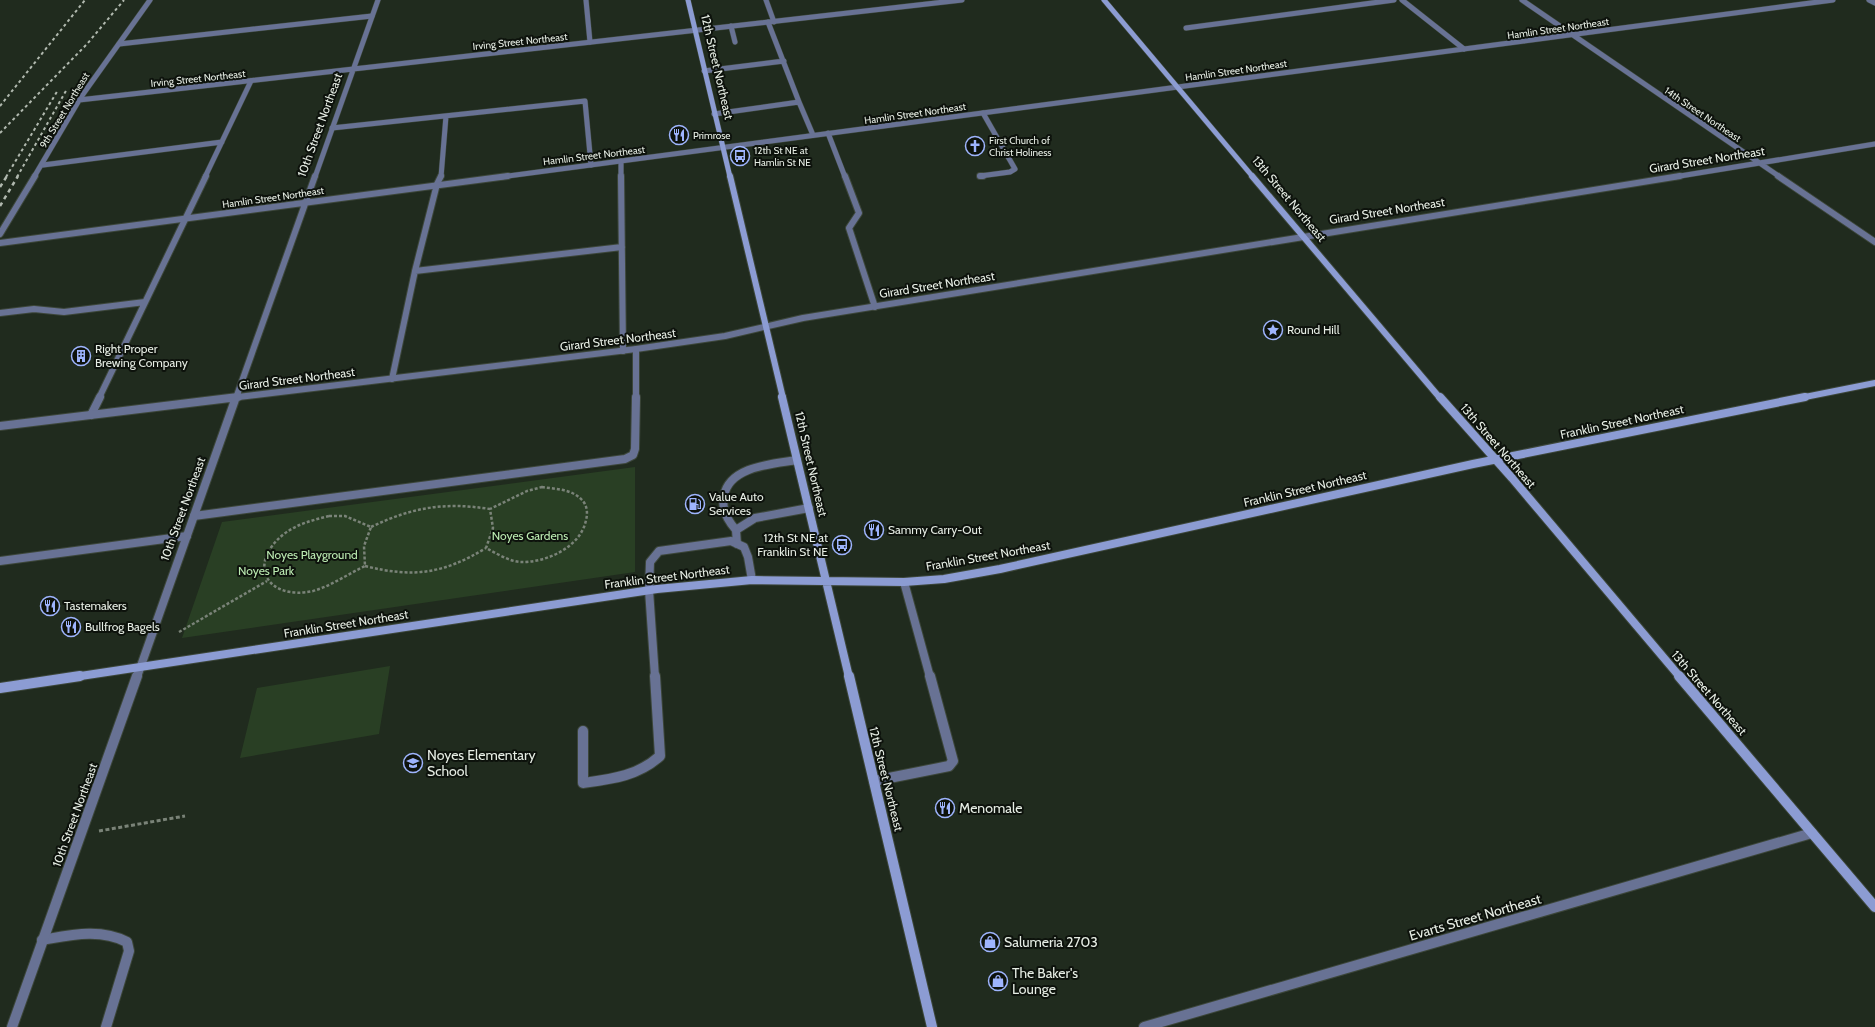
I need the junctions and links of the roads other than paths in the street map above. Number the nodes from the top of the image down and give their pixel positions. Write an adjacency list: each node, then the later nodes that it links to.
1 (150, 0): 23 (street, 9th Street Northeast)
2 (378, 0): 14 (street, 10th Street Northeast)
3 (586, 0): 21 (street)
4 (688, 0): 19 (street, 12th Street Northeast)
5 (766, 0): 16 (street)
6 (962, 0): 16 (street, Irving Street Northeast)
7 (1104, 0): 29 (street, 13th Street Northeast)
8 (1394, 0): 18 (street)
9 (1402, 0): 24 (street)
10 (1522, 0): 20 (street, 14th Street Northeast)
11 (1833, 0): 20 (street, Hamlin Street Northeast)
12 (1869, 0): 13 (street)
13 (1875, 3)
14 (372, 16): 23 (street); 26 (street, 10th Street Northeast)
15 (768, 22): 16 (street, Irving Street Northeast); 17 (street, Irving Street Northeast); 25 (street)
16 (774, 22)
17 (731, 26): 19 (street, Irving Street Northeast); 22 (street)
18 (1186, 28)
19 (695, 30): 21 (street, Irving Street Northeast); 27 (street, 12th Street Northeast)
20 (1573, 35): 24 (street, Hamlin Street Northeast); 42 (street, 14th Street Northeast)
21 (590, 42): 26 (street, Irving Street Northeast)
22 (735, 42)
23 (119, 44): 30 (street, 9th Street Northeast)
24 (1464, 49): 29 (street, Hamlin Street Northeast)
25 (784, 61): 27 (street); 31 (street)
26 (353, 69): 28 (street, Irving Street Northeast); 35 (street, 10th Street Northeast)
27 (704, 71): 33 (street, 12th Street Northeast)
28 (251, 81): 30 (street, Irving Street Northeast); 38 (street)
29 (1179, 87): 32 (street, Hamlin Street Northeast); 50 (street, 13th Street Northeast)
30 (79, 100): 43 (street, 9th Street Northeast)
31 (799, 102): 33 (street); 37 (street)
32 (983, 113): 36 (street, Hamlin Street Northeast); 45 (street)
33 (714, 114): 40 (street, 12th Street Northeast)
34 (446, 116): 35 (street); 44 (street); 46 (street)
35 (332, 128): 47 (street, 10th Street Northeast)
36 (828, 133): 37 (street, Hamlin Street Northeast); 56 (street)
37 (813, 135): 40 (street, Hamlin Street Northeast)
38 (222, 142): 43 (street); 48 (street)
39 (1875, 144): 42 (street, Girard Street Northeast)
40 (723, 147): 41 (street, Hamlin Street Northeast); 58 (street, 12th Street Northeast)
41 (621, 161): 44 (street, Hamlin Street Northeast); 53 (street)
42 (1759, 163): 50 (street, Girard Street Northeast); 51 (street, 14th Street Northeast)
43 (43, 164): 49 (street, 9th Street Northeast)
44 (591, 165): 46 (street, Hamlin Street Northeast)
45 (980, 176)
46 (437, 184): 47 (street, Hamlin Street Northeast); 54 (street)
47 (306, 202): 48 (street, Hamlin Street Northeast); 63 (street, 10th Street Northeast)
48 (186, 218): 52 (street, Hamlin Street Northeast); 55 (street)
49 (0, 234)
50 (1304, 236): 56 (street, Girard Street Northeast); 67 (street, 13th Street Northeast)
51 (1875, 242)
52 (0, 243)
53 (622, 247): 54 (street); 60 (street)
54 (415, 272): 61 (street)
55 (145, 302): 57 (street); 64 (street)
56 (875, 307): 58 (street, Girard Street Northeast)
57 (0, 313)
58 (766, 327): 59 (street, Girard Street Northeast); 66 (street, 12th Street Northeast)
59 (636, 349): 60 (street, Girard Street Northeast); 69 (street)
60 (623, 351): 61 (street, Girard Street Northeast)
61 (392, 379): 63 (street, Girard Street Northeast)
62 (1875, 383): 67 (street, Franklin Street Northeast)
63 (236, 397): 64 (street, Girard Street Northeast); 69 (street, 10th Street Northeast)
64 (91, 415): 65 (street, Girard Street Northeast)
65 (0, 426)
66 (797, 460): 68 (street, 12th Street Northeast); 70 (street)
67 (1496, 460): 75 (street, Franklin Street Northeast); 82 (street, 13th Street Northeast)
68 (809, 508): 70 (street); 76 (street, 12th Street Northeast)
69 (194, 516): 71 (street, 10th Street Northeast)
70 (736, 530): 72 (street)
71 (187, 536): 73 (street); 78 (street, 10th Street Northeast)
72 (737, 544): 74 (street); 77 (street)
73 (0, 561)
74 (752, 580): 76 (street, Franklin Street Northeast); 77 (street, Franklin Street Northeast)
75 (904, 582): 76 (street, Franklin Street Northeast); 81 (street)
76 (826, 583): 81 (street, 12th Street Northeast)
77 (649, 590): 78 (street, Franklin Street Northeast); 80 (street)
78 (140, 667): 79 (street, Franklin Street Northeast); 84 (street, 10th Street Northeast)
79 (0, 688)
80 (583, 730)
81 (874, 781): 87 (street, 12th Street Northeast)
82 (1812, 833): 83 (street, 13th Street Northeast); 88 (street, Evarts Street Northeast)
83 (1875, 907)
84 (42, 940): 85 (street, 10th Street Northeast); 86 (street)
85 (12, 1027)
86 (106, 1027)
87 (932, 1027)
88 (1144, 1027)

